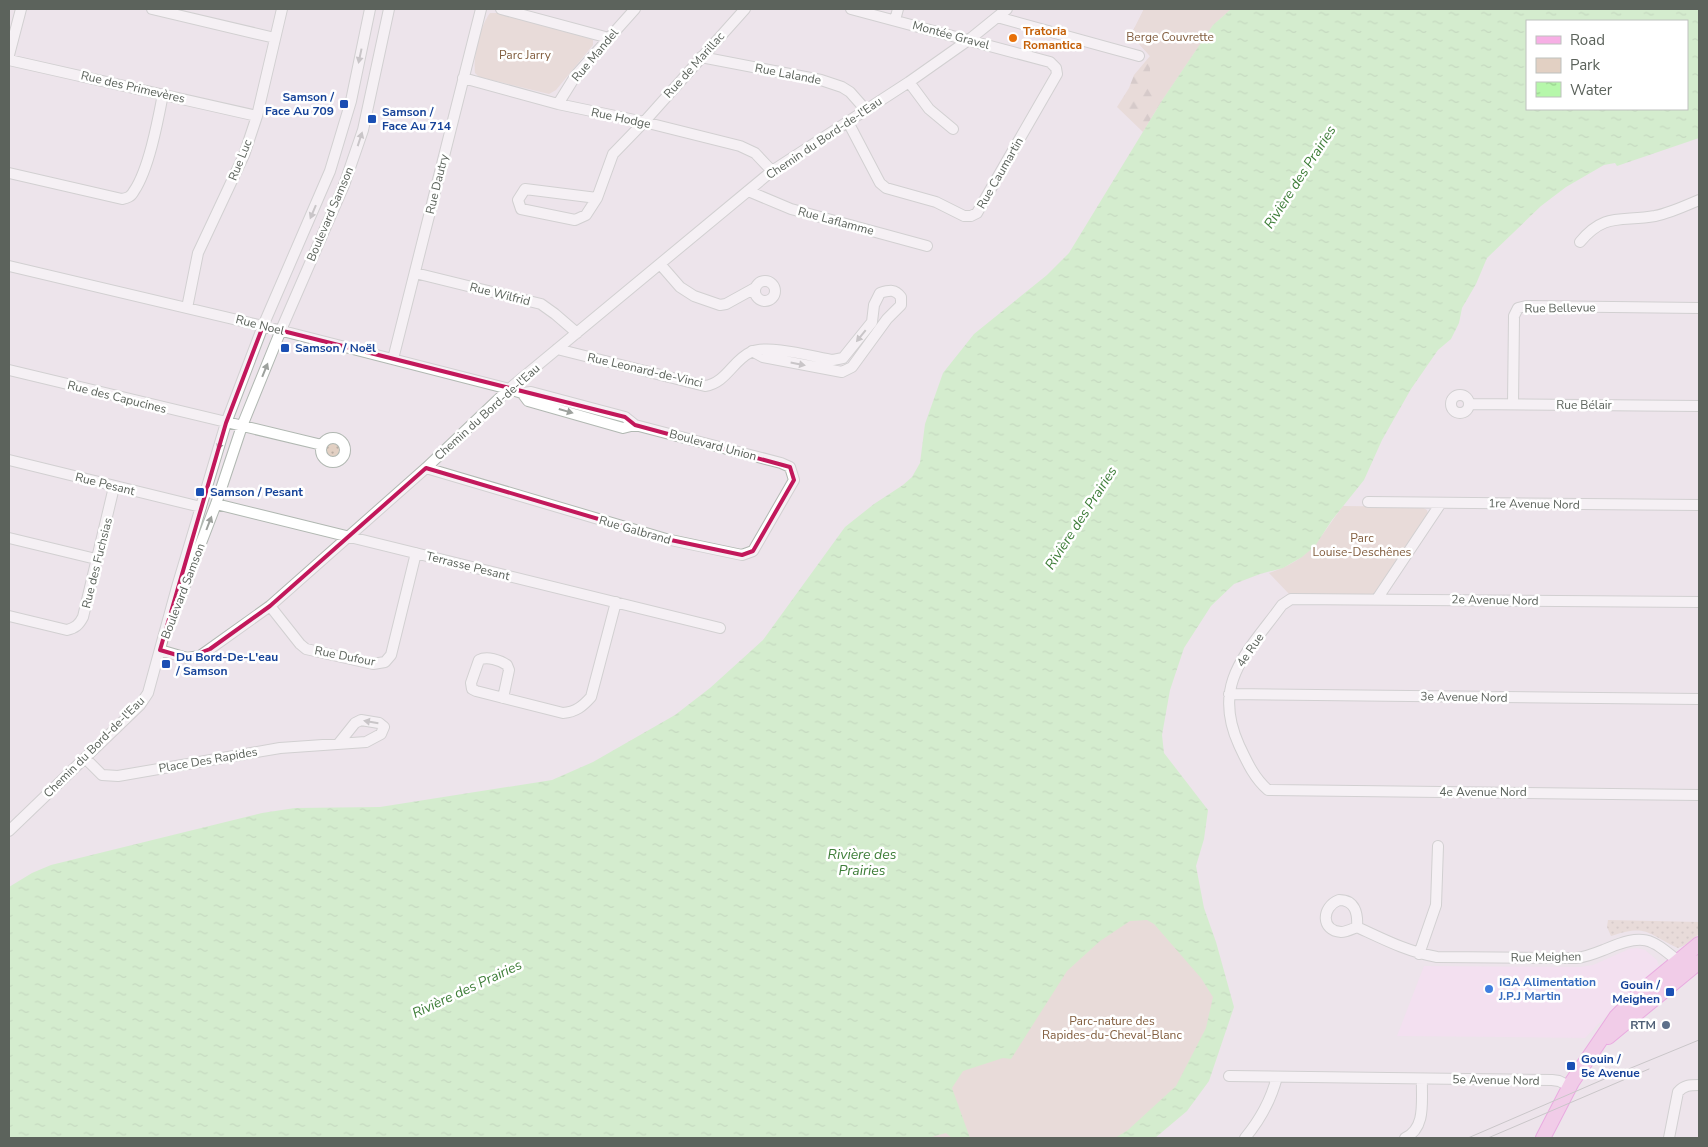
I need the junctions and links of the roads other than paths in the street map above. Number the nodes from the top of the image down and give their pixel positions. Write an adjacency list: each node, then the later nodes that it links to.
1 (21, 9): 18 (street)
2 (152, 9): 15 (street)
3 (282, 9): 15 (street, Rue Luc)
4 (370, 9): 45 (street, Boulevard Samson, one-way to 45)
5 (389, 9): 46 (street, Boulevard Samson, one-way to 5)
6 (481, 9): 23 (street, Rue Dautry)
7 (501, 9): 16 (street)
8 (635, 9): 16 (street, Rue Mandel)
9 (745, 9): 20 (street, Rue de Marillac)
10 (851, 9): 14 (street, Montée Gravel)
11 (898, 9): 14 (street)
12 (1007, 9): 13 (street, Chemin du Bord-de-l'Eau)
13 (997, 17): 17 (street, Chemin du Bord-de-l'Eau); 19 (street)
14 (895, 20): 17 (street, Montée Gravel)
15 (275, 38): 28 (street, Rue Luc)
16 (609, 38): 26 (street, Rue Mandel)
17 (970, 40): 22 (street, Montée Gravel); 24 (street, Chemin du Bord-de-l'Eau)
18 (9, 55)
19 (1139, 56)
20 (701, 57): 27 (street, Rue Lalande); 29 (street, Rue de Marillac)
21 (9, 60): 25 (street, Rue des Primevères)
22 (1050, 62): 30 (street, Rue Caumartin)
23 (463, 78): 26 (street, Rue Hodge); 41 (street, Rue Dautry)
24 (909, 82): 27 (street, Chemin du Bord-de-l'Eau); 31 (street)
25 (163, 94): 28 (street, Rue des Primevères); 33 (street)
26 (558, 104): 29 (street, Rue Hodge)
27 (866, 109): 30 (street, Chemin du Bord-de-l'Eau)
28 (257, 116): 43 (street, Rue Luc)
29 (644, 122): 32 (street, Rue Hodge); 35 (street, Rue de Marillac)
30 (848, 122): 32 (street, Chemin du Bord-de-l'Eau)
31 (953, 129)
32 (772, 170): 34 (street, Chemin du Bord-de-l'Eau)
33 (9, 173)
34 (748, 191): 38 (street, Rue Laflamme); 39 (street, Chemin du Bord-de-l'Eau)
35 (597, 198): 35 (street)
36 (1699, 200): 37 (street)
37 (1580, 242)
38 (927, 246)
39 (660, 264): 42 (street); 47 (street, Chemin du Bord-de-l'Eau)
40 (9, 266): 43 (street, Rue Noel)
41 (415, 273): 47 (street, Rue Wilfrid); 51 (street, Rue Dautry)
42 (755, 288)
43 (187, 308): 45 (street, Rue Noel)
44 (1699, 308): 56 (street, Rue Bellevue)
45 (263, 326): 46 (street, Rue Noel); 58 (street, Boulevard Samson)
46 (281, 330): 51 (street, Rue Noel); 59 (street, Boulevard Samson, one-way to 46)
47 (577, 333): 48 (street, Chemin du Bord-de-l'Eau)
48 (557, 349): 49 (street, Rue Leonard-de-Vinci); 54 (street, Chemin du Bord-de-l'Eau)
49 (752, 352): 50 (street); 53 (street, one-way to 53)
50 (843, 358): 53 (street); 53 (street, one-way to 50)
51 (393, 359): 54 (street, Rue Noel)
52 (9, 370): 58 (street, Rue des Capucines)
53 (848, 370)
54 (509, 389): 62 (street, Boulevard Union); 63 (street, Chemin du Bord-de-l'Eau)
55 (1469, 404): 56 (street, Rue Bélair)
56 (1513, 404): 57 (street, Rue Bélair)
57 (1699, 406)
58 (226, 423): 59 (street, Rue des Capucines); 69 (street, Boulevard Samson, one-way to 69)
59 (242, 426): 60 (street, Rue des Capucines); 67 (street, Boulevard Samson)
60 (322, 445)
61 (9, 460): 64 (street, Rue Pesant)
62 (790, 467): 63 (street, Rue Galbrand)
63 (426, 468): 70 (street, Chemin du Bord-de-l'Eau)
64 (114, 486): 69 (street, Rue Pesant); 73 (street, Rue des Fuchsias)
65 (1368, 502): 66 (street, 1re Avenue Nord)
66 (1442, 503): 68 (street, 1re Avenue Nord); 75 (street)
67 (216, 504): 70 (street, Terrasse Pesant); 81 (street, Boulevard Samson, one-way to 67)
68 (1699, 505)
69 (201, 507): 81 (street, Boulevard Samson)
70 (348, 536): 72 (street, Terrasse Pesant); 78 (street, Chemin du Bord-de-l'Eau)
71 (9, 538): 73 (street)
72 (416, 553): 76 (street, Terrasse Pesant); 78 (street, Rue Dufour)
73 (96, 559): 79 (street, Rue des Fuchsias)
74 (1291, 599): 75 (street, 2e Avenue Nord); 82 (street, 4e Rue)
75 (1377, 599): 77 (street, 2e Avenue Nord)
76 (616, 602): 80 (street, Terrasse Pesant); 83 (street)
77 (1699, 602)
78 (270, 606): 81 (street, Chemin du Bord-de-l'Eau)
79 (9, 616)
80 (720, 628)
81 (160, 650): 86 (street, Chemin du Bord-de-l'Eau)
82 (1230, 694): 84 (street, 3e Avenue Nord); 87 (street, 4e Rue)
83 (503, 698): 83 (street)
84 (1699, 699)
85 (338, 743): 86 (street, Place Des Rapides)
86 (85, 758): 89 (street, Chemin du Bord-de-l'Eau)
87 (1268, 790): 88 (street, 4e Avenue Nord)
88 (1699, 795)
89 (9, 831)
90 (1438, 846): 93 (street)
91 (1357, 927): 93 (street, Rue Meighen)
92 (1699, 944): 94 (main road)
93 (1419, 954): 94 (street, Rue Meighen)
94 (1689, 964): 99 (main road)
95 (1229, 1076): 96 (street, 5e Avenue Nord)
96 (1278, 1077): 97 (street, 5e Avenue Nord); 100 (street)
97 (1422, 1079): 99 (street, 5e Avenue Nord); 101 (street)
98 (1699, 1085): 103 (street)
99 (1569, 1086): 102 (main road)
100 (1245, 1138)
101 (1405, 1138)
102 (1543, 1138)
103 (1668, 1138)

